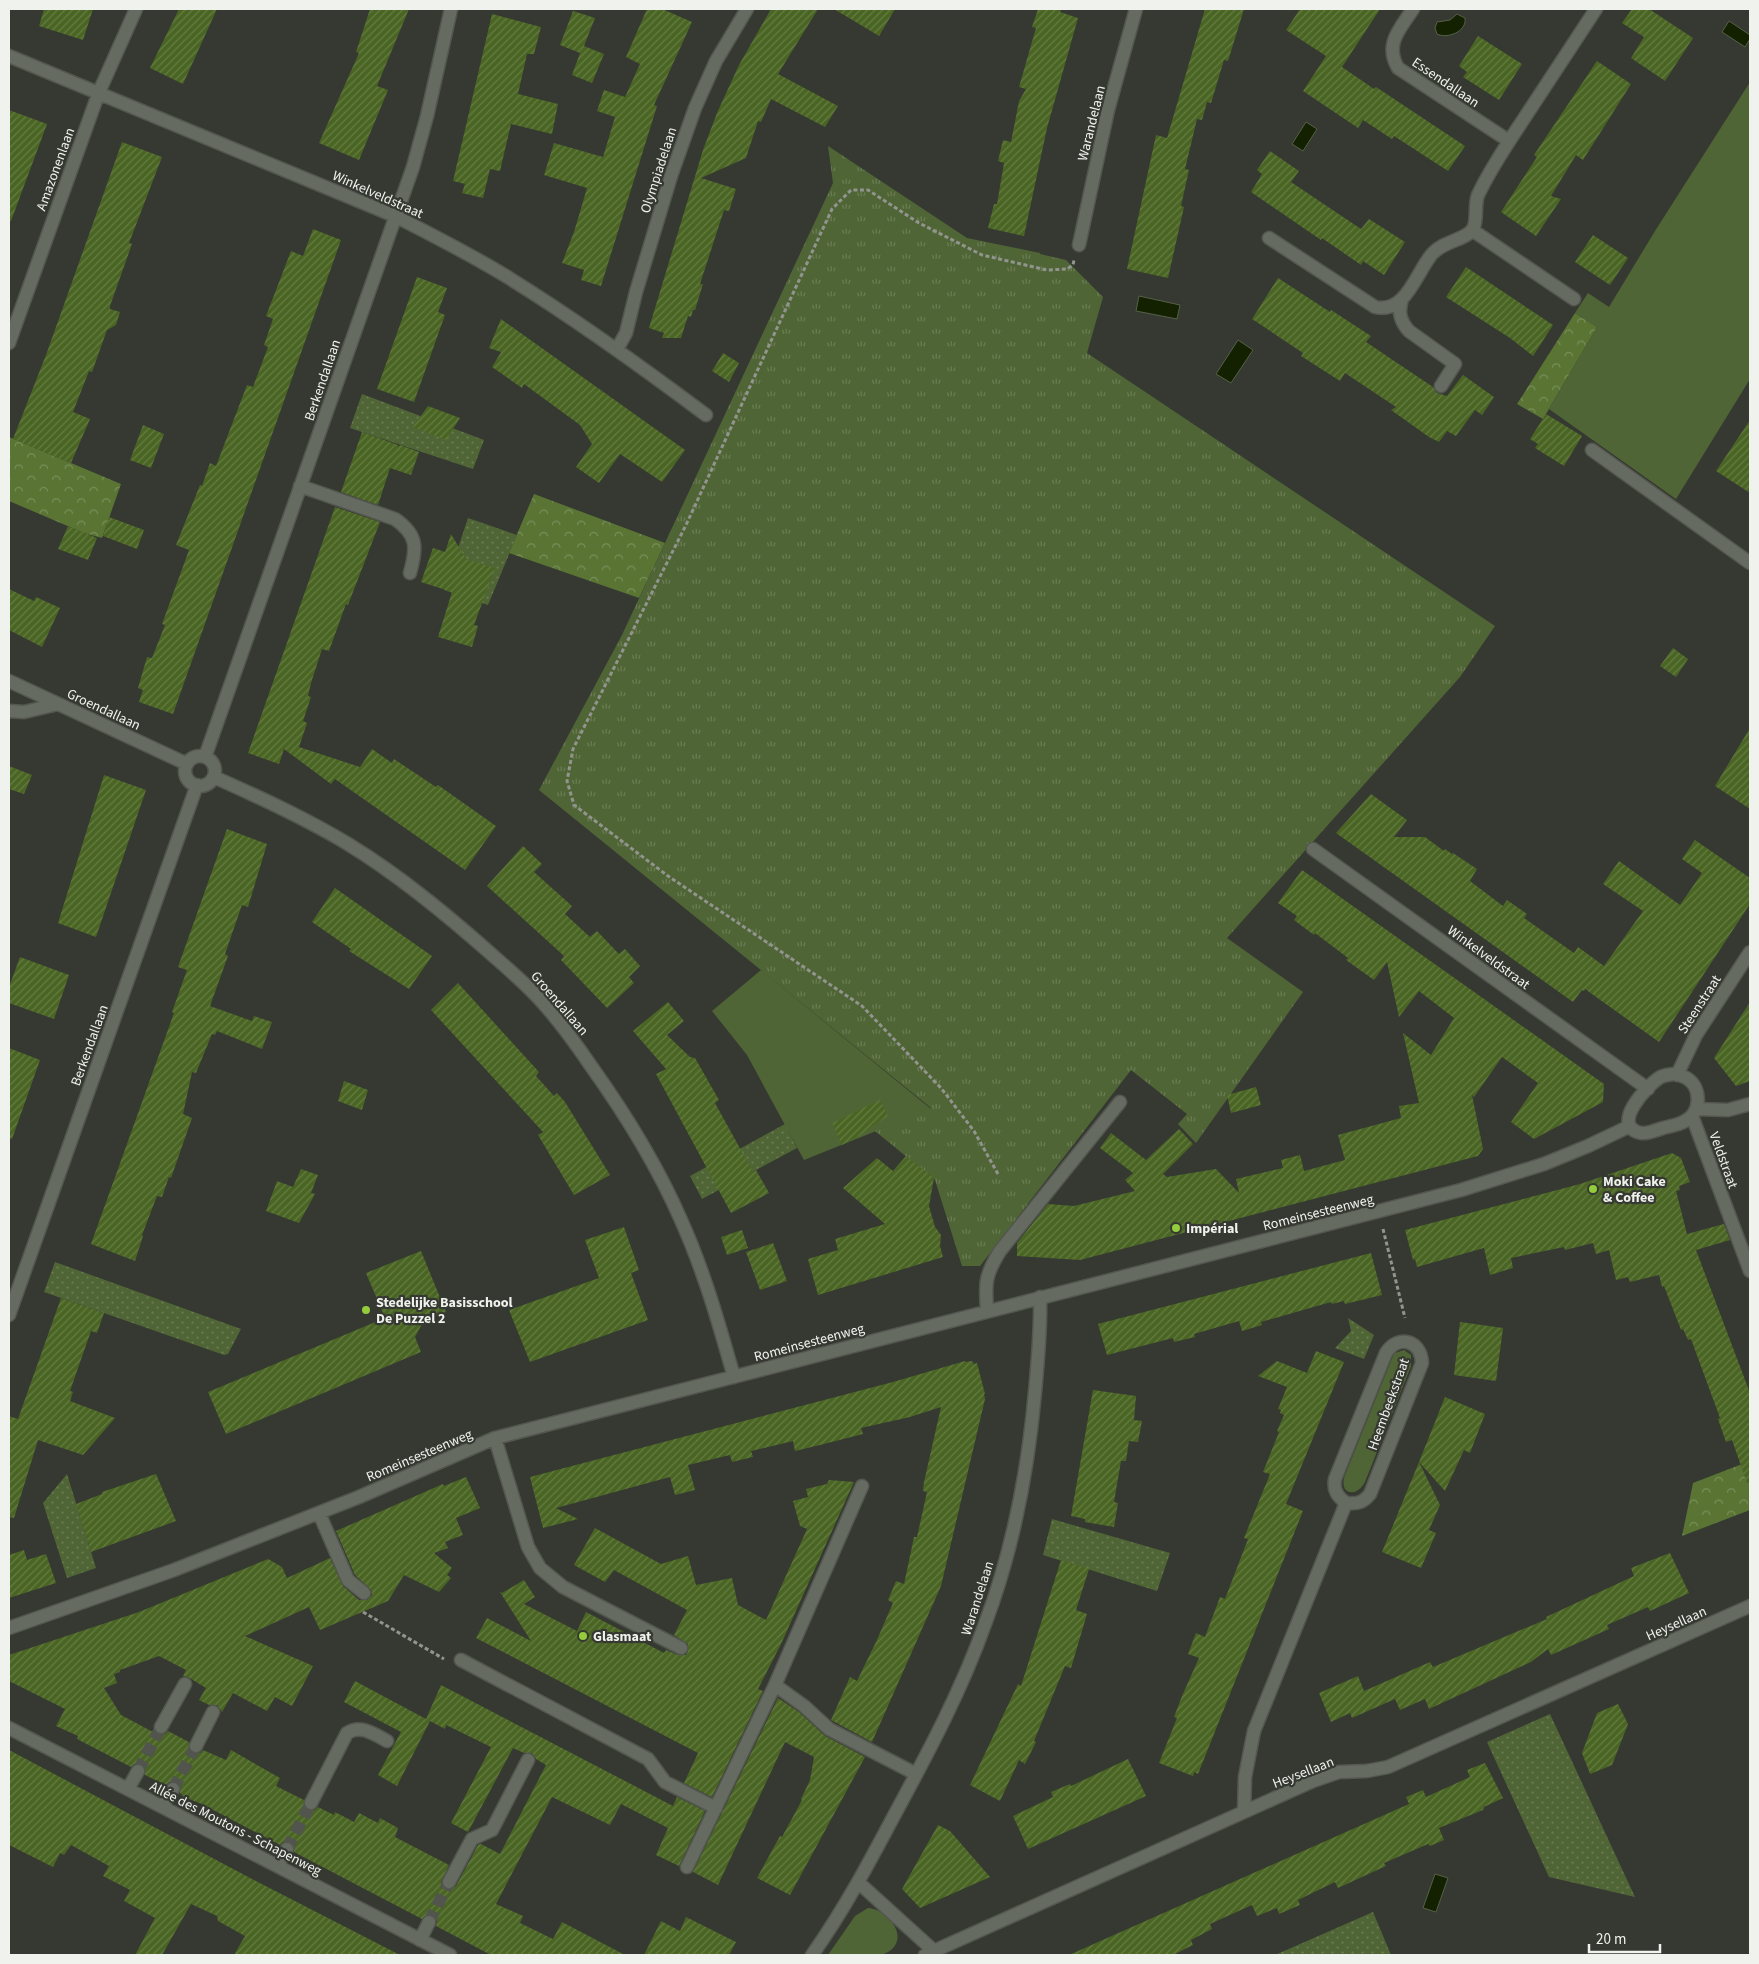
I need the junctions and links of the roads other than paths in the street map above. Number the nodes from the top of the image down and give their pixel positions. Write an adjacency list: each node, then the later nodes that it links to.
1 (136, 9): 8 (street, Amazonenlaan)
2 (451, 9): 10 (street, Berkendallaan)
3 (747, 9): 17 (street, Olympiadelaan)
4 (1136, 9): 13 (street, Warandelaan)
5 (1413, 9): 9 (street, Essendallaan)
6 (1596, 9): 9 (street)
7 (9, 56): 8 (street, Winkelveldstraat)
8 (98, 92): 10 (street, Winkelveldstraat); 16 (street, Amazonenlaan)
9 (1509, 141): 11 (street)
10 (395, 216): 17 (street, Winkelveldstraat); 21 (street, Berkendallaan)
11 (1472, 230): 14 (street); 15 (street)
12 (1269, 238): 14 (street)
13 (1079, 245)
14 (1402, 299): 18 (street)
15 (1574, 299)
16 (9, 343)
17 (616, 348): 19 (street, Winkelveldstraat)
18 (1441, 386)
19 (706, 415)
20 (1592, 450): 22 (street)
21 (300, 486): 23 (street); 27 (street, Berkendallaan)
22 (1750, 563)
23 (410, 573)
24 (9, 681): 25 (street, Groendallaan)
25 (58, 704): 26 (street); 28 (street, Groendallaan)
26 (9, 711)
27 (205, 757): 28 (street); 29 (street)
28 (187, 764): 30 (street)
29 (214, 776): 30 (street); 43 (street, Groendallaan)
30 (197, 785): 42 (street, Berkendallaan)
31 (1313, 849): 34 (street, Winkelveldstraat)
32 (1750, 952): 33 (street, Steenstraat)
33 (1677, 1075): 34 (street); 37 (street)
34 (1648, 1089): 38 (street)
35 (1120, 1102): 41 (street)
36 (1750, 1104): 37 (street)
37 (1694, 1112): 38 (street); 39 (street, Veldstraat)
38 (1630, 1126): 40 (street, Romeinsesteenweg)
39 (1750, 1271)
40 (1040, 1297): 41 (street, Romeinsesteenweg); 62 (street, Warandelaan)
41 (987, 1311): 43 (street, Romeinsesteenweg)
42 (9, 1315)
43 (734, 1377): 44 (street, Romeinsesteenweg)
44 (495, 1438): 47 (street, Romeinsesteenweg); 51 (street)
45 (862, 1486): 54 (street)
46 (1346, 1503): 46 (street, Heembeekstraat); 68 (street)
47 (318, 1513): 48 (street); 50 (street, Romeinsesteenweg)
48 (364, 1593)
49 (1750, 1606): 68 (street, Heysellaan)
50 (9, 1628)
51 (681, 1648)
52 (461, 1660): 67 (street)
53 (185, 1684): 56 (street)
54 (775, 1685): 62 (street); 67 (street)
55 (213, 1712): 59 (street)
56 (161, 1727)
57 (9, 1728): 63 (street, Allée des Moutons - Schapenweg)
58 (387, 1741): 65 (street)
59 (196, 1746)
60 (528, 1760): 72 (street)
61 (138, 1771): 63 (street)
62 (916, 1774): 73 (street, Warandelaan)
63 (128, 1789): 66 (street, Allée des Moutons - Schapenweg)
64 (173, 1789): 66 (street)
65 (310, 1803)
66 (163, 1807): 70 (street, Allée des Moutons - Schapenweg)
67 (716, 1808): 71 (street)
68 (1244, 1812): 76 (street, Heysellaan)
69 (287, 1849): 70 (street)
70 (278, 1866): 75 (street, Allée des Moutons - Schapenweg)
71 (687, 1867)
72 (449, 1882)
73 (858, 1882): 76 (street); 78 (street, Warandelaan)
74 (429, 1922): 75 (street)
75 (420, 1940): 77 (street, Allée des Moutons - Schapenweg)
76 (929, 1953)
77 (450, 1955)
78 (812, 1955)

